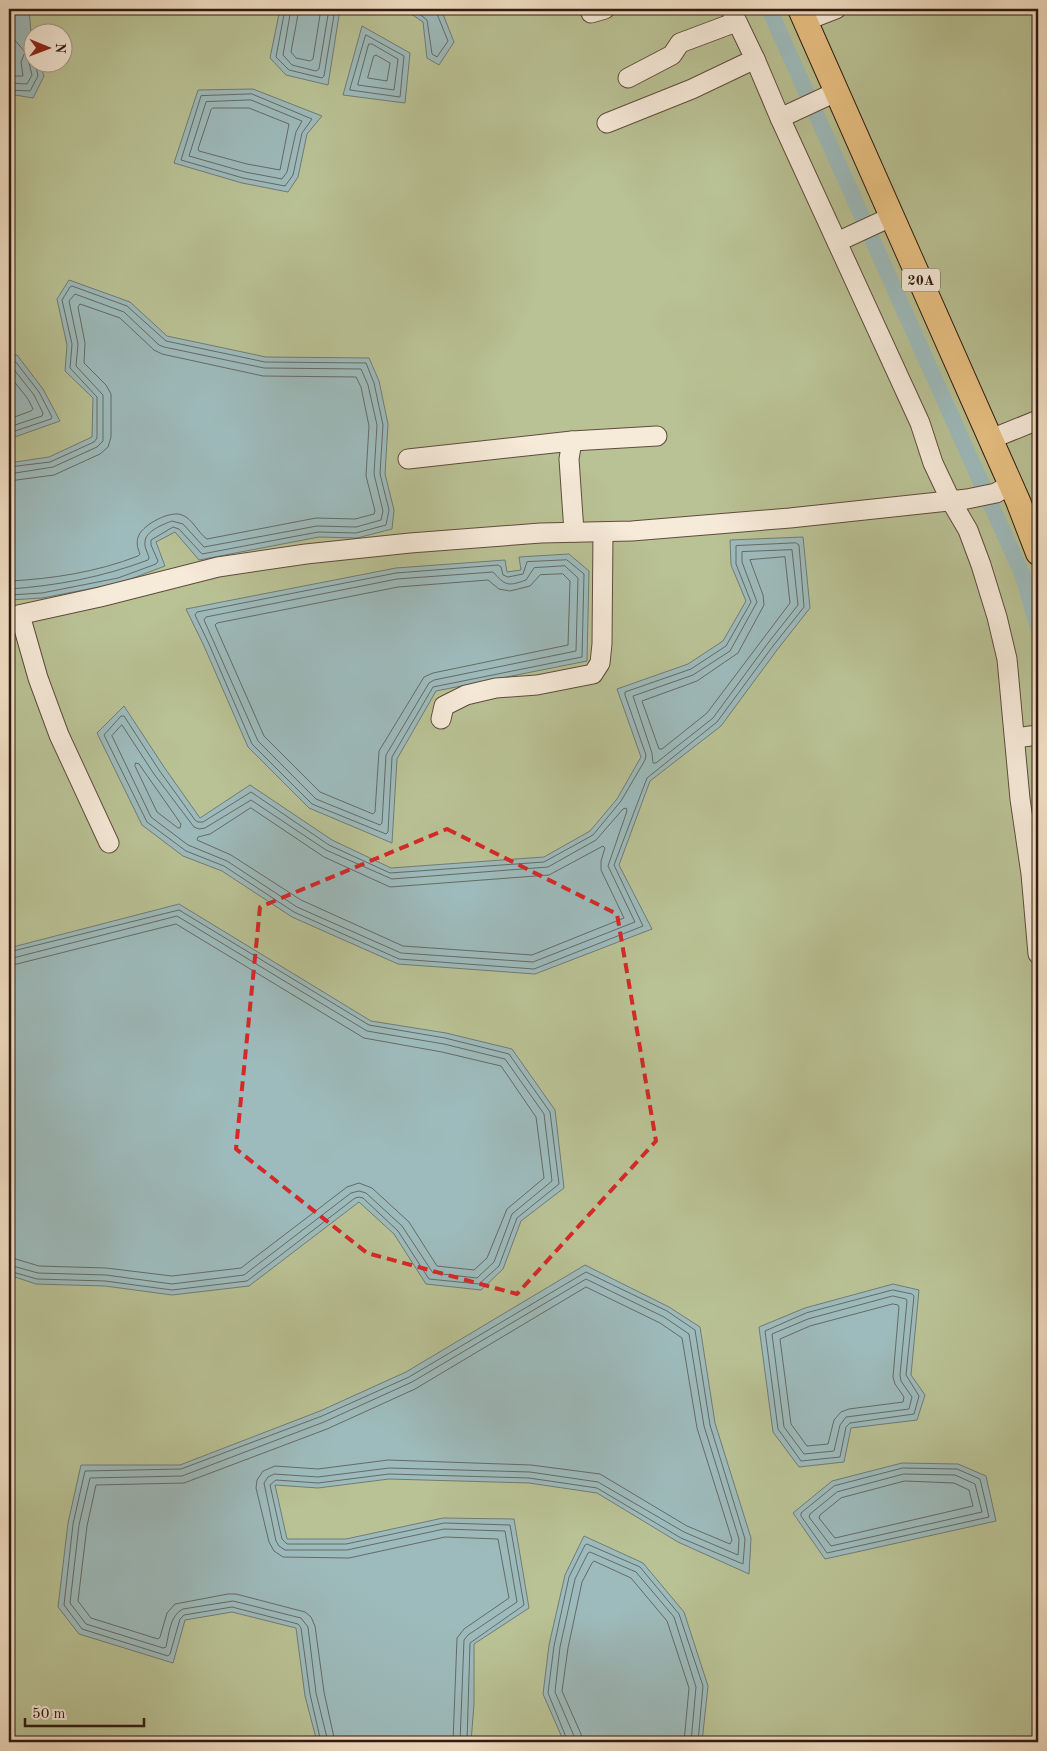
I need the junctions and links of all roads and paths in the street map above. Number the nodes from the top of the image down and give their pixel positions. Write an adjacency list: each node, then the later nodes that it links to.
1 (836, 9): 3 (street)
2 (733, 15): 4 (street); 5 (street)
3 (802, 15): 6 (main road, 20A)
4 (755, 59): 7 (street); 8 (street)
5 (628, 78)
6 (827, 96): 7 (street); 9 (main road, 20A)
7 (785, 115): 10 (street)
8 (607, 123)
9 (893, 216): 10 (street); 13 (main road, 20A)
10 (837, 242): 17 (street)
11 (1038, 420): 13 (street)
12 (657, 436): 14 (street)
13 (991, 439): 16 (main road, 20A)
14 (572, 441): 15 (street); 18 (street)
15 (408, 459)
16 (1003, 488): 17 (street); 20 (main road, 20A)
17 (959, 500): 19 (street); 24 (street)
18 (574, 532): 19 (street); 21 (street)
19 (603, 532): 22 (street)
20 (1038, 553)
21 (14, 616): 25 (street)
22 (441, 719)
23 (1038, 735): 24 (street)
24 (1015, 738): 26 (street)
25 (109, 843)
26 (1034, 874): 27 (street)
27 (1038, 954)

